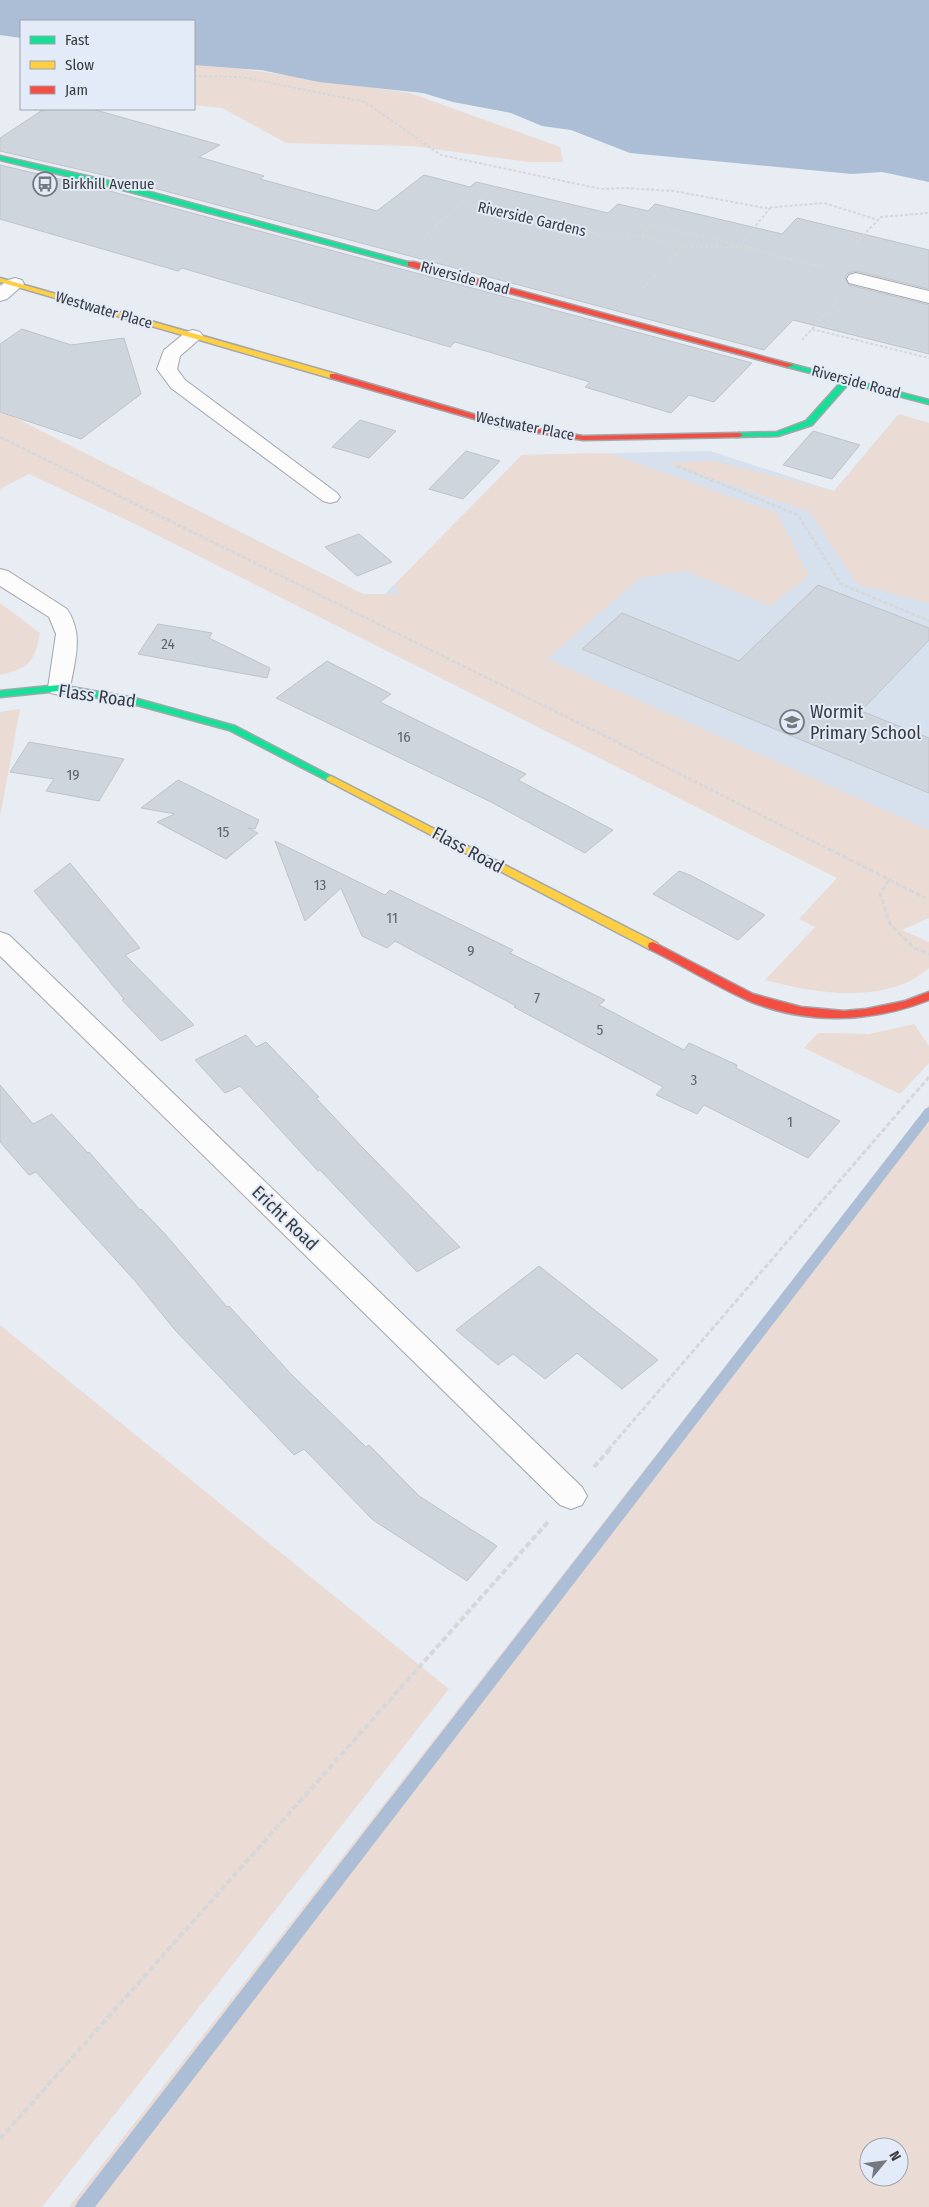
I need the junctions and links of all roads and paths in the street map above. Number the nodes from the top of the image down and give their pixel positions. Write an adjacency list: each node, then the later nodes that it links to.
1 (195, 76): 3 (path)
2 (0, 158): 11 (street, Riverside Road)
3 (772, 207): 5 (path); 7 (path)
4 (929, 213): 5 (path)
5 (878, 220): 10 (path)
6 (642, 236): 7 (path); 8 (path, Riverside Gardens); 11 (path, Riverside Gardens)
7 (740, 245): 9 (path)
8 (686, 247): 9 (path, Riverside Gardens); 14 (path)
9 (754, 250): 12 (path, Riverside Gardens)
10 (844, 256)
11 (396, 260): 19 (street, Riverside Road)
12 (856, 279): 15 (street); 16 (path)
13 (5, 287): 17 (street, Westwater Place)
14 (636, 296)
15 (929, 297)
16 (812, 329): 18 (path); 19 (path)
17 (193, 336): 20 (street, Westwater Place); 24 (street)
18 (929, 358)
19 (783, 362): 20 (street, Riverside Road)
20 (848, 380): 21 (street, Riverside Road)
21 (929, 402)
22 (0, 437): 29 (path)
23 (677, 466): 26 (path)
24 (330, 497)
25 (0, 576): 27 (street)
26 (929, 621)
27 (59, 688): 28 (street, Flass Road); 33 (street, Flass Road)
28 (0, 694)
29 (889, 880): 30 (path); 32 (path)
30 (925, 898)
31 (0, 941): 35 (street, Ericht Road)
32 (929, 954)
33 (929, 996)
34 (929, 1077): 35 (path)
35 (571, 1496): 36 (path)
36 (0, 2139)

